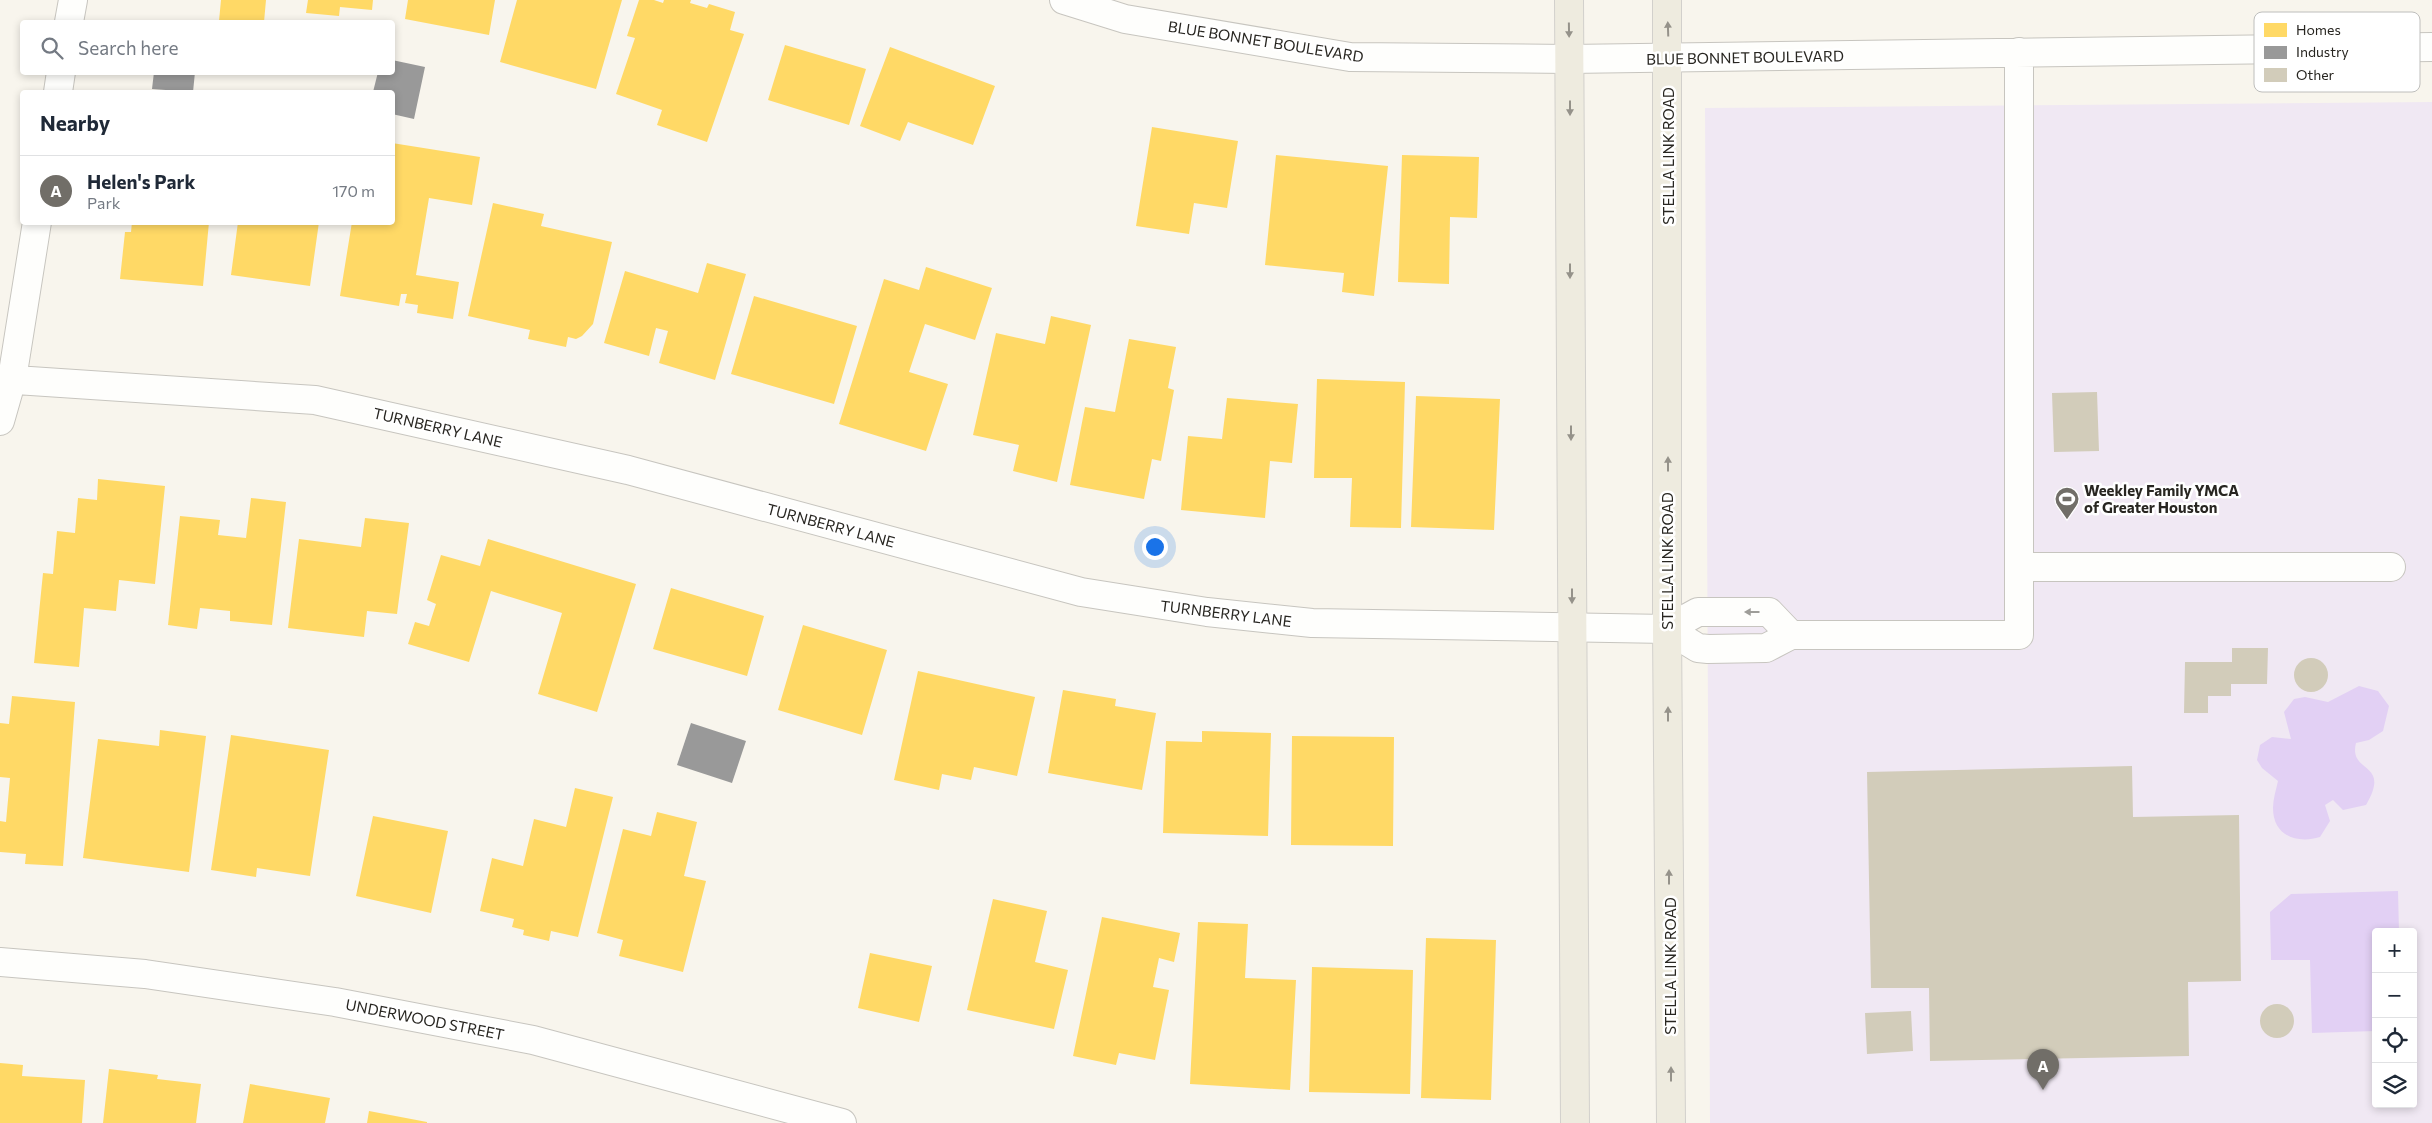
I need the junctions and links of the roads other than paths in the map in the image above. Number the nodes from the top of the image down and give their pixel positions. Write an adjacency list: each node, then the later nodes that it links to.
1 (72, 0): 5 (street)
2 (1064, 0): 9 (street, BLUE BONNET BOULEVARD)
3 (1569, 0): 9 (main road, one-way to 9)
4 (1667, 0): 8 (main road, STELLA LINK ROAD, one-way to 4)
5 (69, 20)
6 (2254, 49): 7 (street, BLUE BONNET BOULEVARD)
7 (2019, 52): 8 (street, BLUE BONNET BOULEVARD); 16 (street)
8 (1668, 58): 9 (street, BLUE BONNET BOULEVARD); 18 (main road, STELLA LINK ROAD, one-way to 8)
9 (1569, 59): 17 (main road, one-way to 17)
10 (61, 75): 11 (street)
11 (58, 90)
12 (36, 225): 13 (street)
13 (6, 379): 14 (street); 17 (street, TURNBERRY LANE)
14 (0, 421)
15 (2390, 567): 16 (street)
16 (2019, 568): 19 (street)
17 (1572, 629): 18 (street, TURNBERRY LANE); 22 (main road)
18 (1667, 629): 19 (street); 19 (street, one-way to 18); 23 (main road, STELLA LINK ROAD, one-way to 18)
19 (1791, 635)
20 (0, 962): 21 (street, UNDERWOOD STREET)
21 (842, 1123)
22 (1575, 1123)
23 (1671, 1123)

